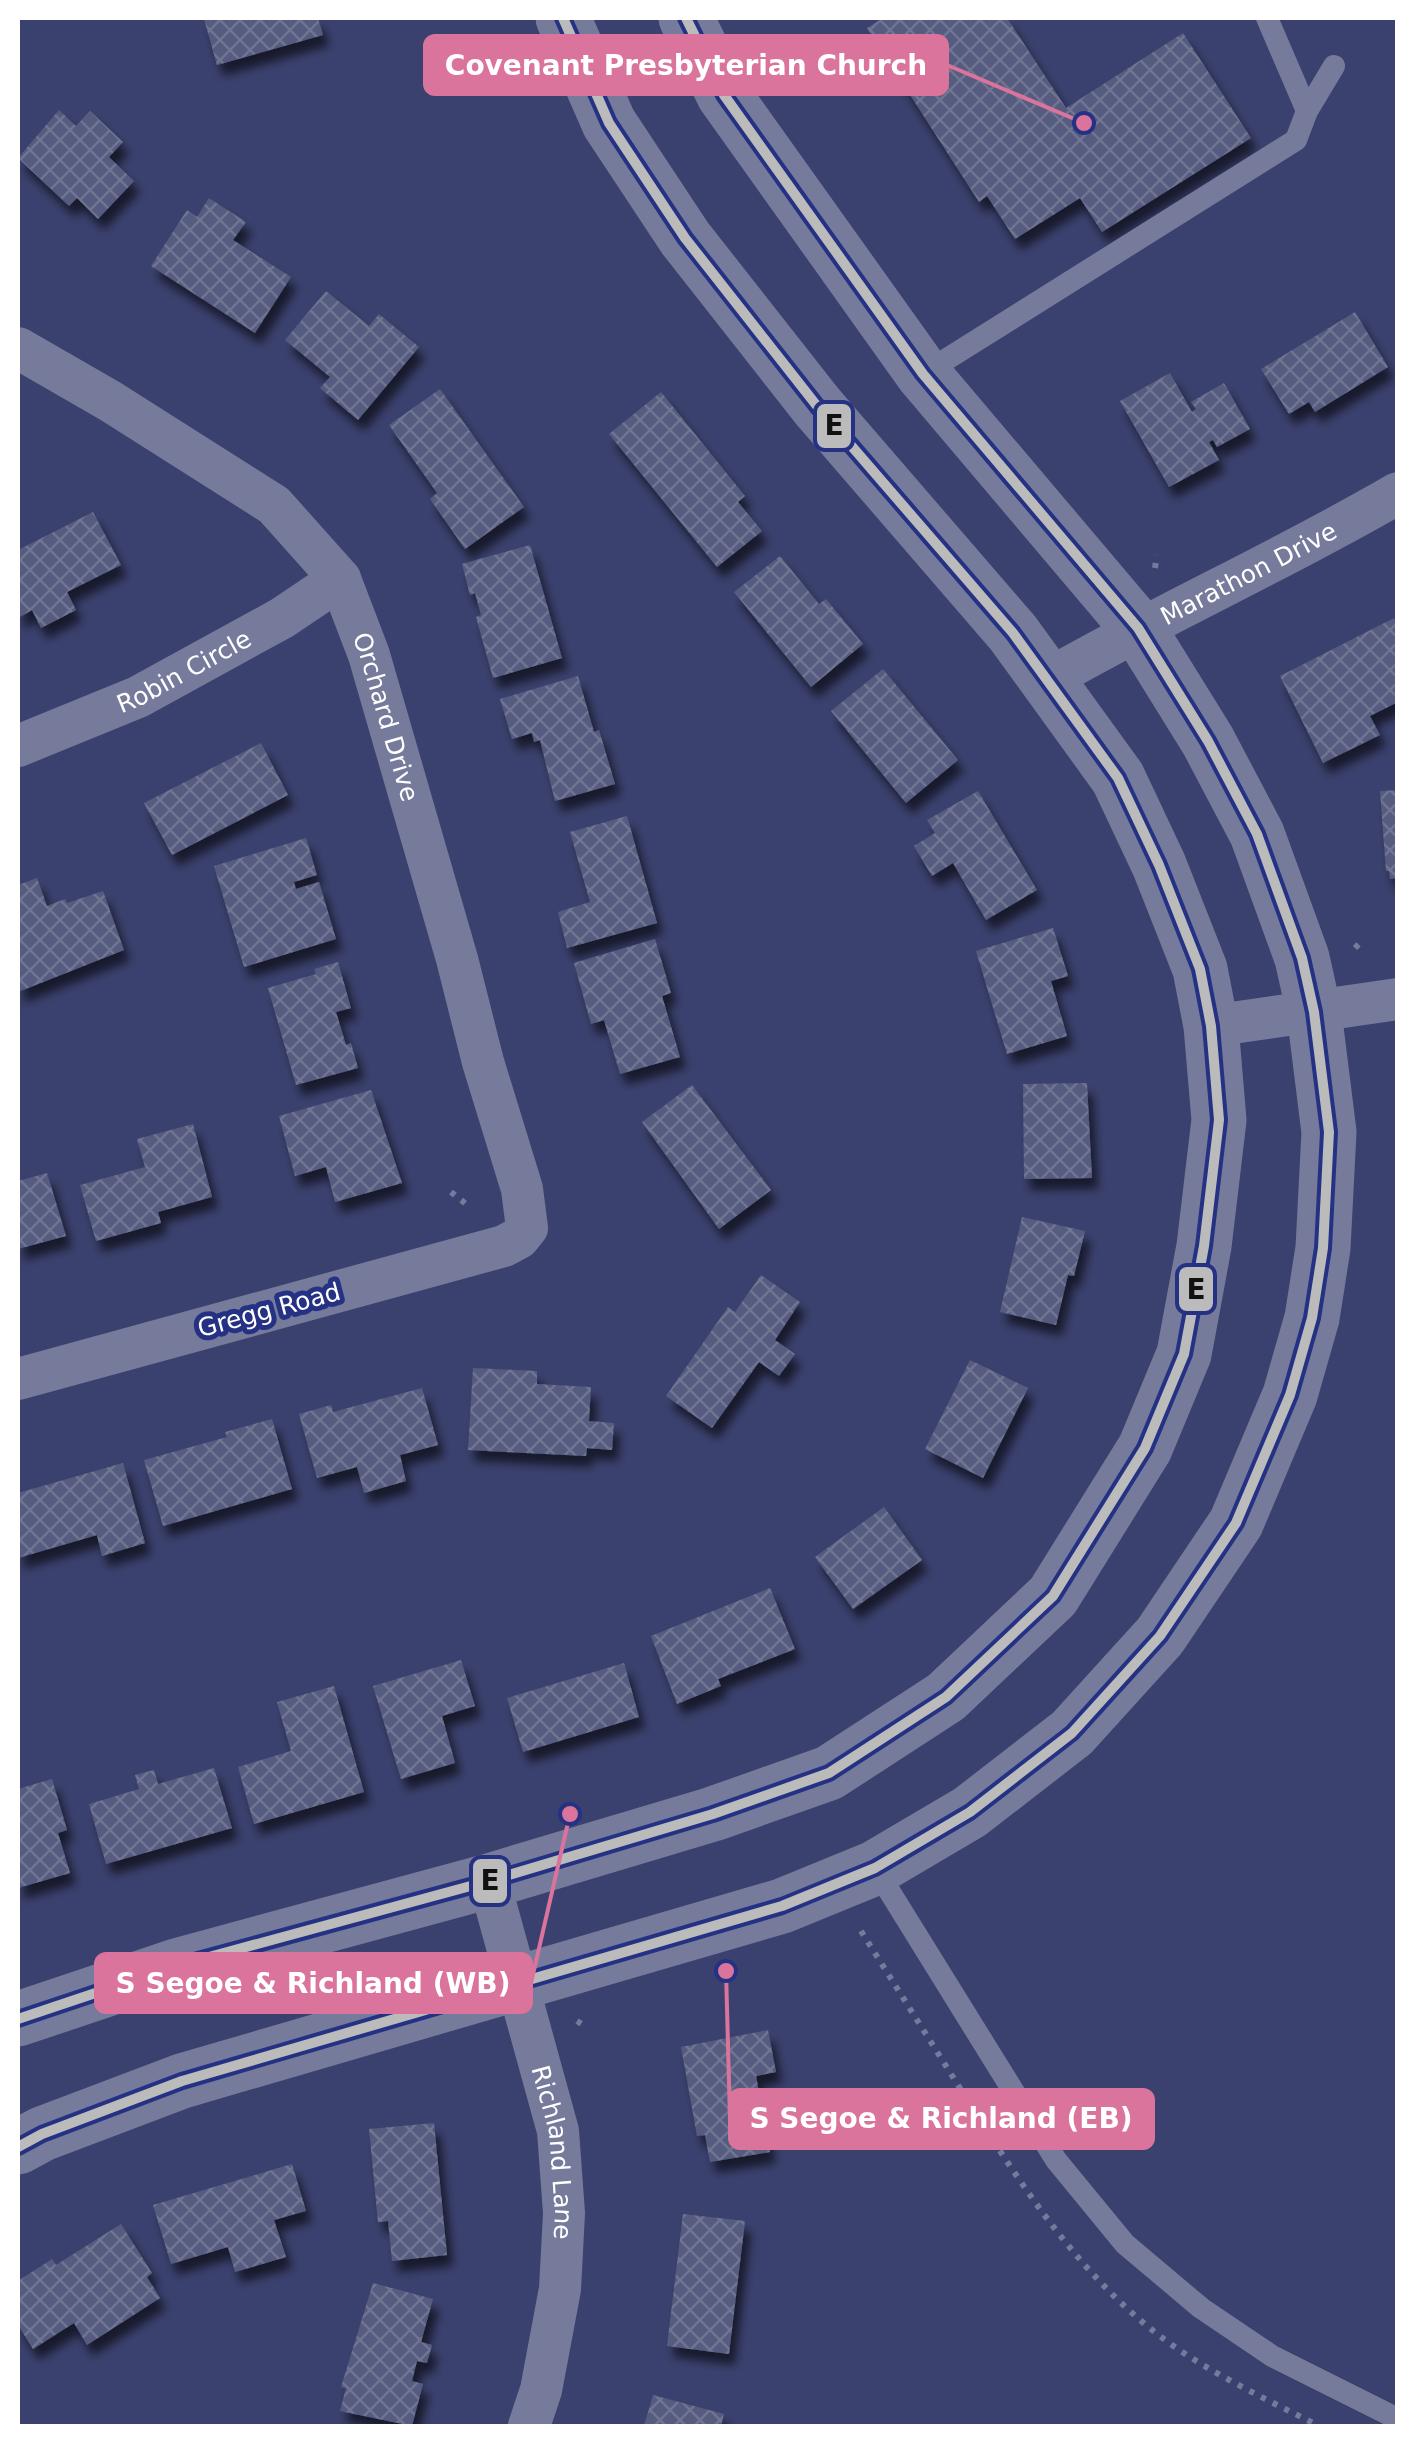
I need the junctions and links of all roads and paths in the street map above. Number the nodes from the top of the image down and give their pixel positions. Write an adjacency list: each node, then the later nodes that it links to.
1 (563, 18): 13 (street)
2 (686, 18): 7 (street)
3 (1267, 18): 5 (lane)
4 (1334, 66): 5 (lane)
5 (1307, 111): 7 (lane)
6 (18, 348): 11 (street, Orchard Drive)
7 (923, 374): 12 (street)
8 (1398, 493): 12 (street, Marathon Drive)
9 (1157, 555): 10 (path)
10 (1155, 568)
11 (340, 579): 14 (street, Robin Circle); 22 (street, Orchard Drive)
12 (1138, 628): 13 (street, Marathon Drive); 18 (street)
13 (1047, 680): 19 (street)
14 (18, 746)
15 (1362, 941): 16 (path)
16 (1355, 948)
17 (1398, 999): 18 (street)
18 (1314, 1012): 19 (street); 24 (street)
19 (1211, 1026): 25 (street)
20 (451, 1192): 21 (path)
21 (466, 1204)
22 (519, 1238): 23 (street, Gregg Road)
23 (18, 1378)
24 (875, 1868): 26 (street); 32 (lane)
25 (490, 1881): 26 (street, Richland Lane); 27 (street)
26 (520, 1984): 30 (street); 33 (street, Richland Lane)
27 (18, 2019)
28 (578, 2022): 29 (path)
29 (588, 2028)
30 (18, 2147)
31 (1224, 2378): 34 (path)
32 (1398, 2419)
33 (529, 2426)
34 (1320, 2426)

